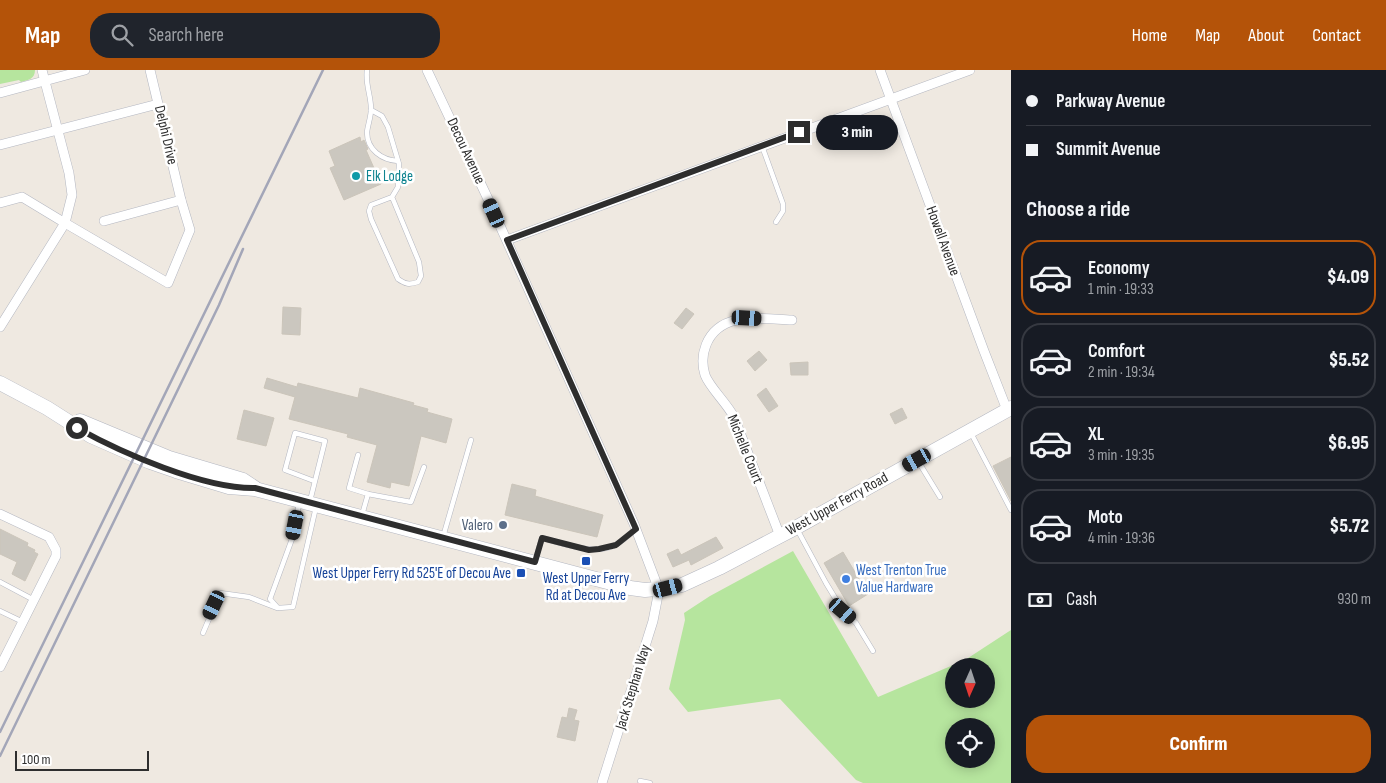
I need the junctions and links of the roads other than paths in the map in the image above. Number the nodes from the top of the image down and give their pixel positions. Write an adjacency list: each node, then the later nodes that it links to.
1 (42, 70): 8 (street)
2 (85, 70): 8 (street)
3 (150, 70): 11 (street, Delphi Drive)
4 (367, 70): 12 (lane)
5 (428, 70): 23 (street, Decou Avenue)
6 (880, 70): 10 (street, Howell Avenue)
7 (970, 70): 10 (street)
8 (46, 81): 9 (street); 13 (street)
9 (0, 93)
10 (891, 99): 15 (street); 27 (street, Howell Avenue)
11 (158, 104): 13 (street); 18 (street, Delphi Drive)
12 (371, 110): 16 (lane); 16 (lane)
13 (59, 130): 14 (street); 22 (street)
14 (0, 145)
15 (762, 146): 21 (lane); 23 (street)
16 (398, 161): 17 (lane)
17 (392, 197): 17 (lane)
18 (181, 200): 20 (street); 22 (street, Delphi Drive)
19 (0, 203): 22 (street)
20 (104, 220)
21 (776, 222)
22 (65, 223): 25 (street)
23 (507, 240): 41 (street, Decou Avenue)
24 (792, 320): 42 (street, Michelle Court)
25 (0, 327)
26 (0, 383): 36 (main road, West Upper Ferry Road)
27 (1009, 409): 28 (main road, West Upper Ferry Road)
28 (970, 432): 31 (main road, West Upper Ferry Road); 37 (lane)
29 (471, 440): 43 (lane)
30 (358, 455): 34 (lane)
31 (917, 460): 35 (lane); 40 (main road, West Upper Ferry Road)
32 (424, 468): 34 (lane)
33 (314, 481): 33 (lane); 36 (lane)
34 (368, 494): 39 (lane)
35 (940, 497)
36 (309, 502): 39 (main road, West Upper Ferry Road); 48 (lane); 48 (lane)
37 (1010, 508)
38 (0, 514): 47 (street)
39 (362, 516): 43 (main road, West Upper Ferry Road)
40 (797, 528): 42 (main road, West Upper Ferry Road); 52 (lane)
41 (636, 529): 44 (lane); 46 (street, Decou Avenue)
42 (780, 536): 46 (main road, West Upper Ferry Road)
43 (442, 538): 44 (main road, West Upper Ferry Road)
44 (535, 562): 46 (main road, West Upper Ferry Road)
45 (0, 582): 47 (lane)
46 (660, 590): 55 (street, Jack Stephan Way)
47 (34, 600): 50 (street)
48 (278, 608): 51 (lane)
49 (0, 611): 50 (lane)
50 (23, 622): 53 (street)
51 (203, 633)
52 (873, 651)
53 (0, 667)
54 (640, 781): 56 (lane)
55 (602, 783)
56 (650, 783)

